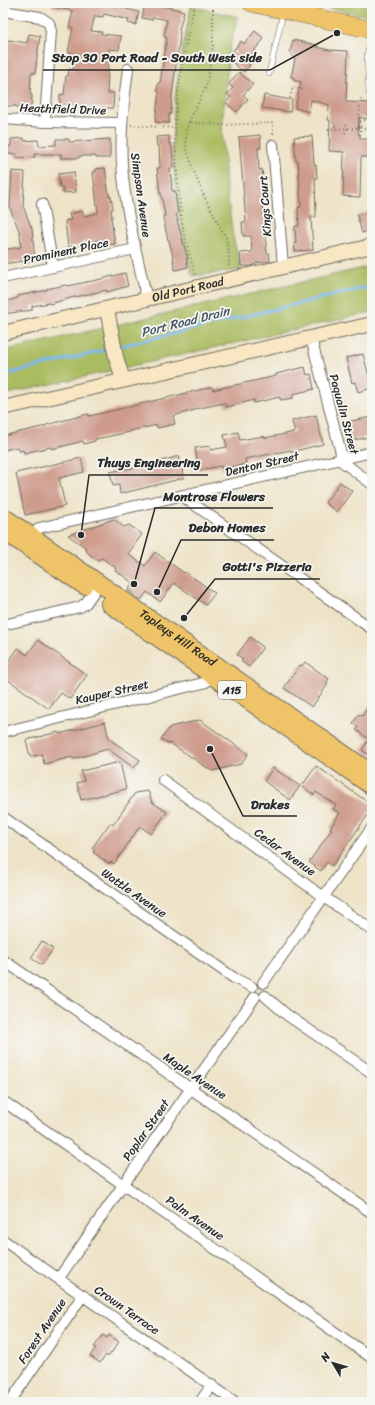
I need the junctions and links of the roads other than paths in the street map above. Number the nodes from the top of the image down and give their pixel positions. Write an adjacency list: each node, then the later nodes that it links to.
1 (251, 3): 2 (highway)
2 (284, 10): 4 (highway); 7 (lane)
3 (3, 11): 10 (street)
4 (372, 30)
5 (372, 40): 8 (lane)
6 (128, 69): 11 (street, Simpson Avenue)
7 (269, 74)
8 (369, 93)
9 (3, 119): 10 (street, Heathfield Drive)
10 (45, 122): 11 (street, Heathfield Drive)
11 (126, 124): 15 (street, Simpson Avenue)
12 (274, 145): 16 (street, Kings Court)
13 (42, 204): 17 (street)
14 (372, 246): 16 (main road, Old Port Road)
15 (135, 249): 17 (street, Prominent Place); 19 (street, Simpson Avenue)
16 (283, 266): 19 (main road, Old Port Road)
17 (53, 267): 18 (street, Prominent Place)
18 (3, 278)
19 (147, 300): 20 (main road, Old Port Road)
20 (107, 309): 22 (main road, Old Port Road); 24 (main road)
21 (372, 324): 23 (main road)
22 (3, 333)
23 (311, 338): 24 (main road); 27 (street, Paqualin Street)
24 (123, 380): 25 (main road)
25 (3, 408)
26 (372, 452): 27 (street, Denton Street)
27 (340, 460): 28 (street, Paqualin Street); 29 (street, Denton Street)
28 (372, 484)
29 (182, 496): 32 (street, Denton Street); 35 (street)
30 (3, 516): 32 (main road, Tapleys Hill Road / A15)
31 (3, 531): 32 (main road, Tapleys Hill Road / A15)
32 (29, 542): 33 (main road, Tapleys Hill Road / A15)
33 (96, 588): 34 (street); 36 (main road, Tapleys Hill Road / A15)
34 (3, 625)
35 (372, 629)
36 (215, 672): 37 (street, Kauper Street); 38 (main road, Tapleys Hill Road / A15); 40 (main road, Tapleys Hill Road / A15)
37 (3, 732)
38 (372, 773)
39 (163, 780): 43 (street, Cedar Avenue)
40 (372, 787)
41 (3, 817): 47 (street, Wattle Avenue)
42 (372, 828): 43 (street)
43 (324, 897): 44 (street, Cedar Avenue); 46 (street)
44 (372, 930)
45 (3, 960): 51 (street, Maple Avenue)
46 (263, 983): 47 (street); 48 (street)
47 (252, 987): 49 (street)
48 (266, 996): 49 (street); 50 (street)
49 (255, 997): 51 (street, Poplar Street)
50 (372, 1073)
51 (190, 1088): 53 (street, Poplar Street); 54 (street, Maple Avenue)
52 (3, 1101): 53 (street, Palm Avenue)
53 (123, 1184): 56 (street, Poplar Street); 58 (street, Palm Avenue)
54 (372, 1213)
55 (3, 1240): 56 (street, Crown Terrace)
56 (60, 1278): 57 (street, Crown Terrace)
57 (83, 1295): 59 (street, Crown Terrace); 60 (street, Forest Avenue)
58 (372, 1358)
59 (212, 1386): 61 (street); 62 (street, Crown Terrace)
60 (10, 1402)
61 (200, 1402)
62 (235, 1402)

